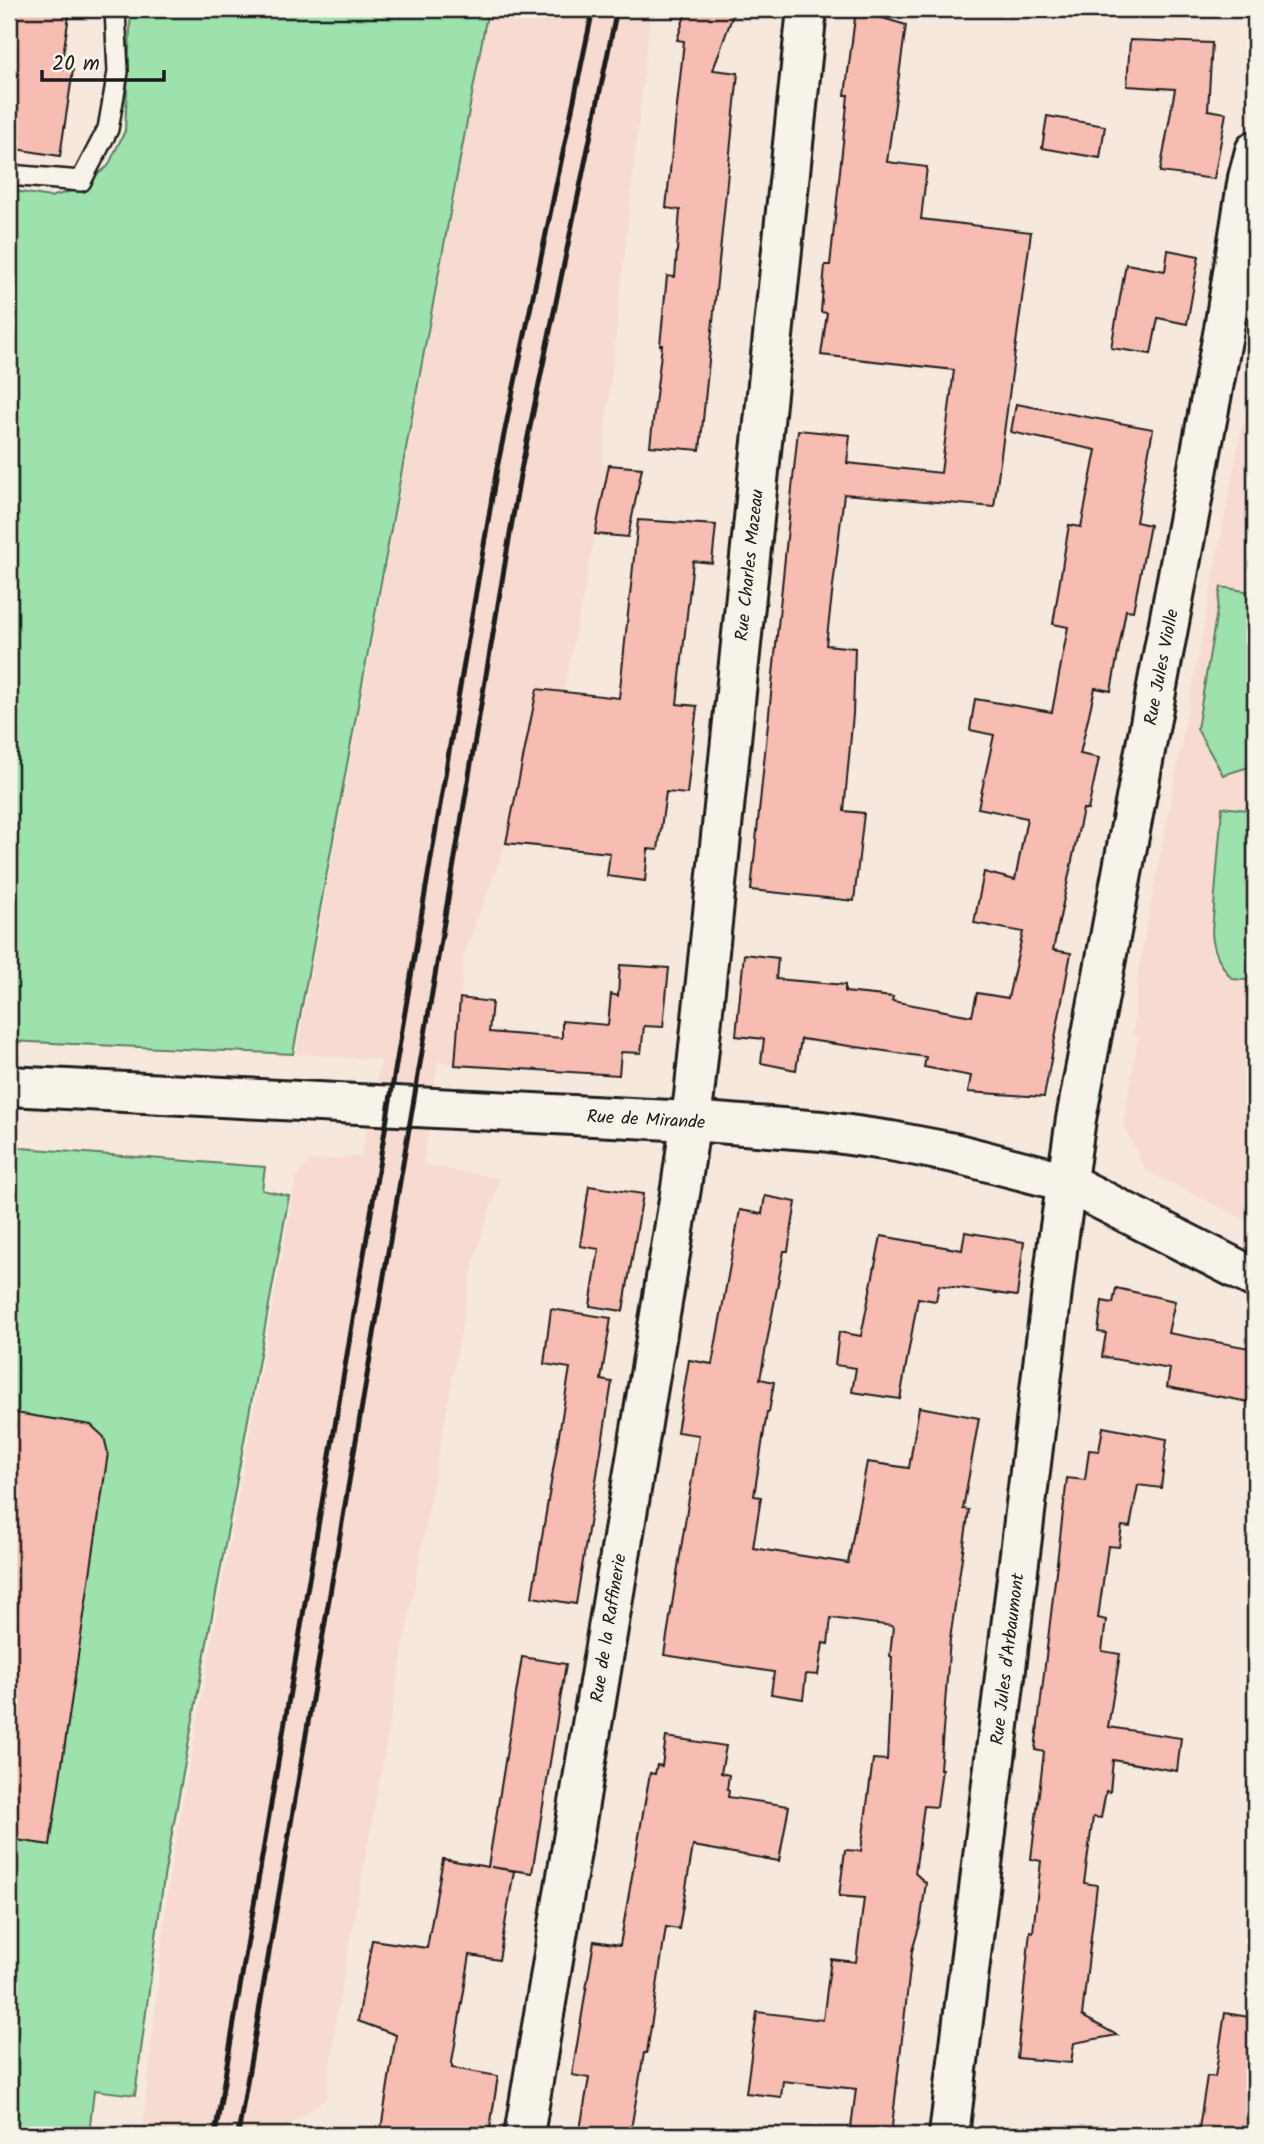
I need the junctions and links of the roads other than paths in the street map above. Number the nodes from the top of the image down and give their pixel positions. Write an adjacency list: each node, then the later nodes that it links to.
1 (116, 9): 4 (lane)
2 (807, 9): 6 (street, Rue Charles Mazeau)
3 (1255, 151): 7 (street, Rue Jules Violle)
4 (9, 175)
5 (9, 1087): 6 (street, Rue de Mirande)
6 (690, 1121): 7 (street, Rue de Mirande); 9 (street, Rue de la Raffinerie)
7 (1066, 1182): 8 (street, Rue de Mirande); 10 (street, Rue Jules d'Arbaumont)
8 (1255, 1278)
9 (524, 2135)
10 (949, 2135)

